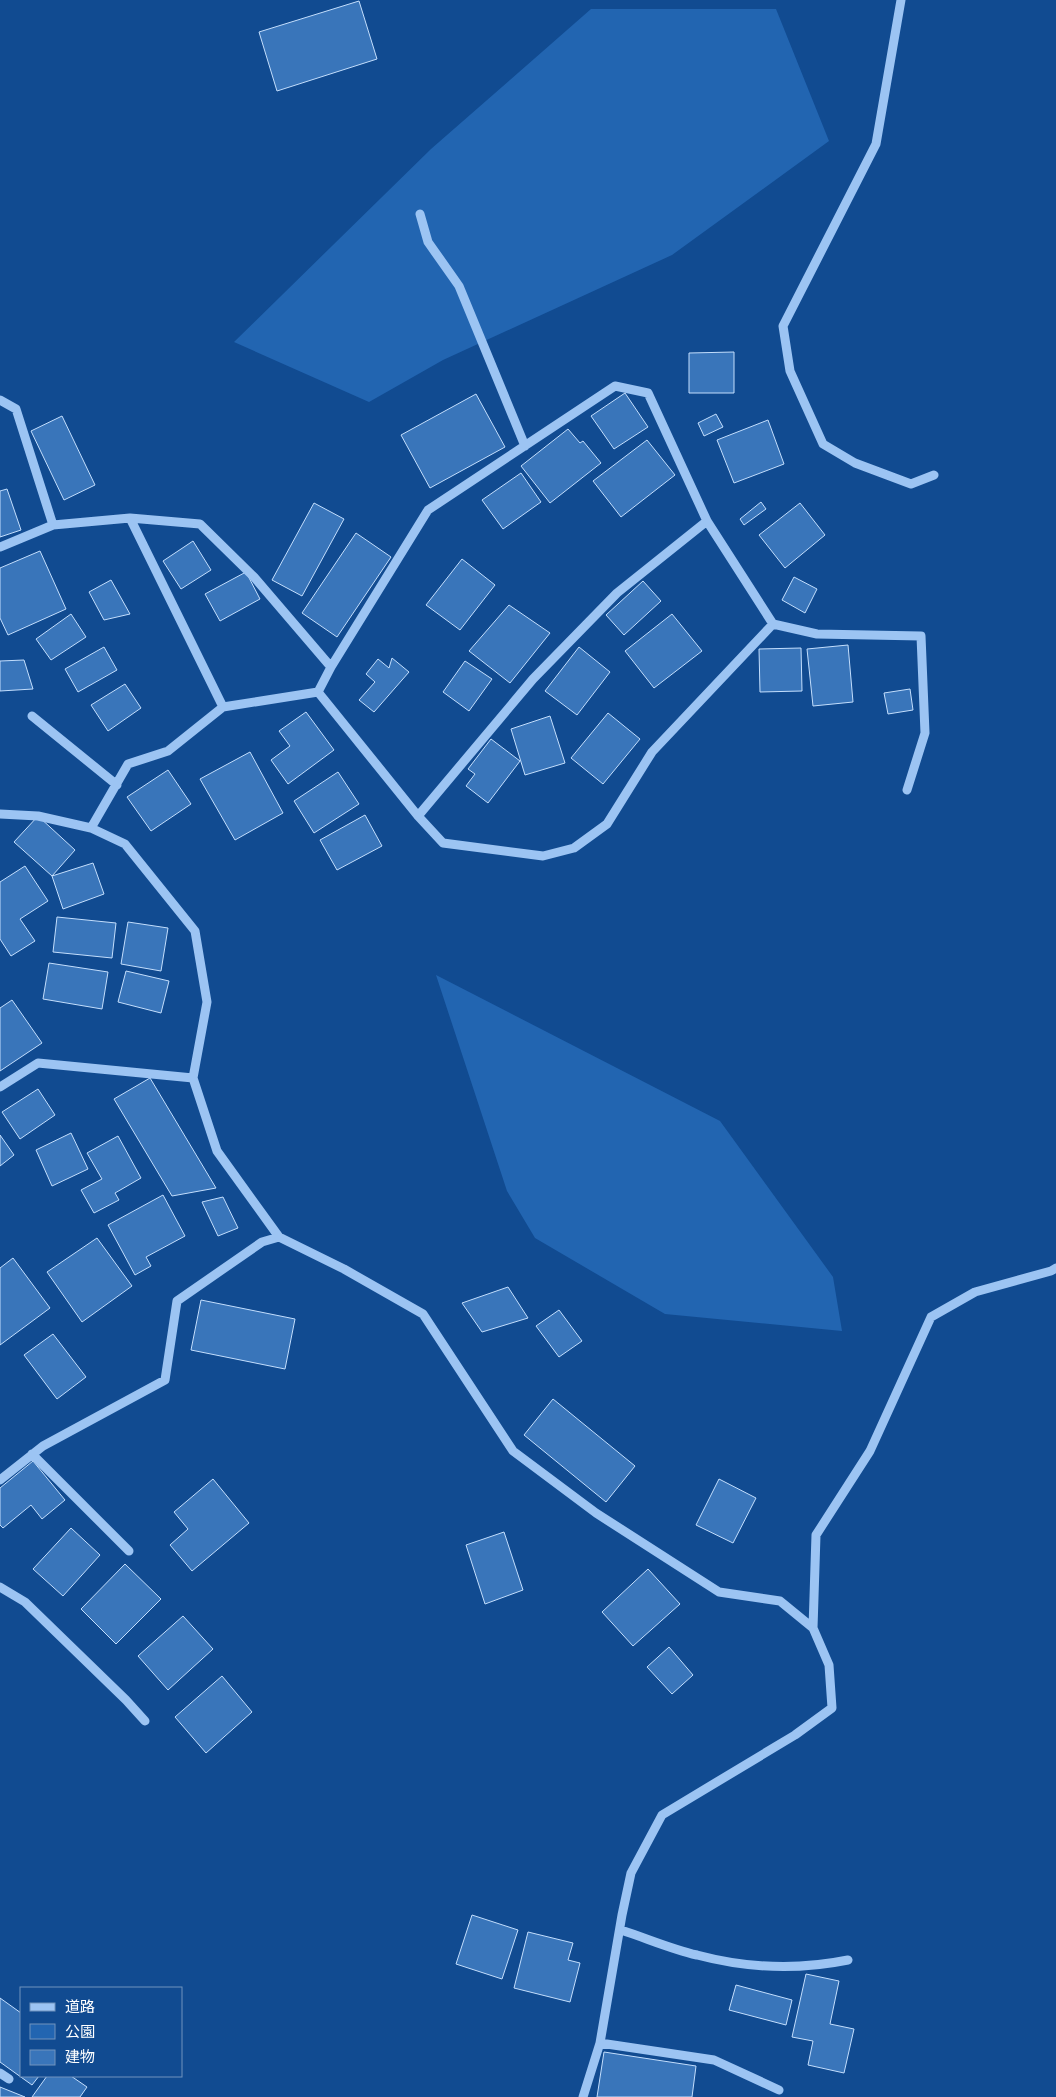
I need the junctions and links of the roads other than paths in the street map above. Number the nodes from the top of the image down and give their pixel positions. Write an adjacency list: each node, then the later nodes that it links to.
1 (902, 0): 5 (street)
2 (420, 214): 4 (street)
3 (0, 400): 8 (street)
4 (525, 446): 7 (street); 11 (street)
5 (934, 476)
6 (130, 518): 8 (street); 11 (street); 13 (street)
7 (707, 521): 10 (street); 18 (street)
8 (53, 525): 9 (street)
9 (0, 546)
10 (773, 624): 16 (street); 18 (street)
11 (331, 667): 12 (street)
12 (318, 692): 13 (street); 18 (street)
13 (223, 707): 15 (street)
14 (32, 716): 15 (street)
15 (116, 784): 19 (street)
16 (907, 790)
17 (0, 814): 19 (street)
18 (418, 816)
19 (91, 828): 20 (street)
20 (193, 1078): 21 (street); 22 (street)
21 (0, 1087)
22 (279, 1237): 24 (street); 28 (street)
23 (1056, 1268): 28 (street)
24 (32, 1454): 25 (street); 26 (street)
25 (0, 1480)
26 (129, 1550)
27 (0, 1587): 29 (street)
28 (813, 1628): 30 (street)
29 (145, 1721)
30 (620, 1930): 31 (street); 32 (street)
31 (848, 1960)
32 (600, 2043): 35 (street); 36 (street)
33 (0, 2074): 34 (street)
34 (10, 2079)
35 (779, 2090)
36 (583, 2097)

